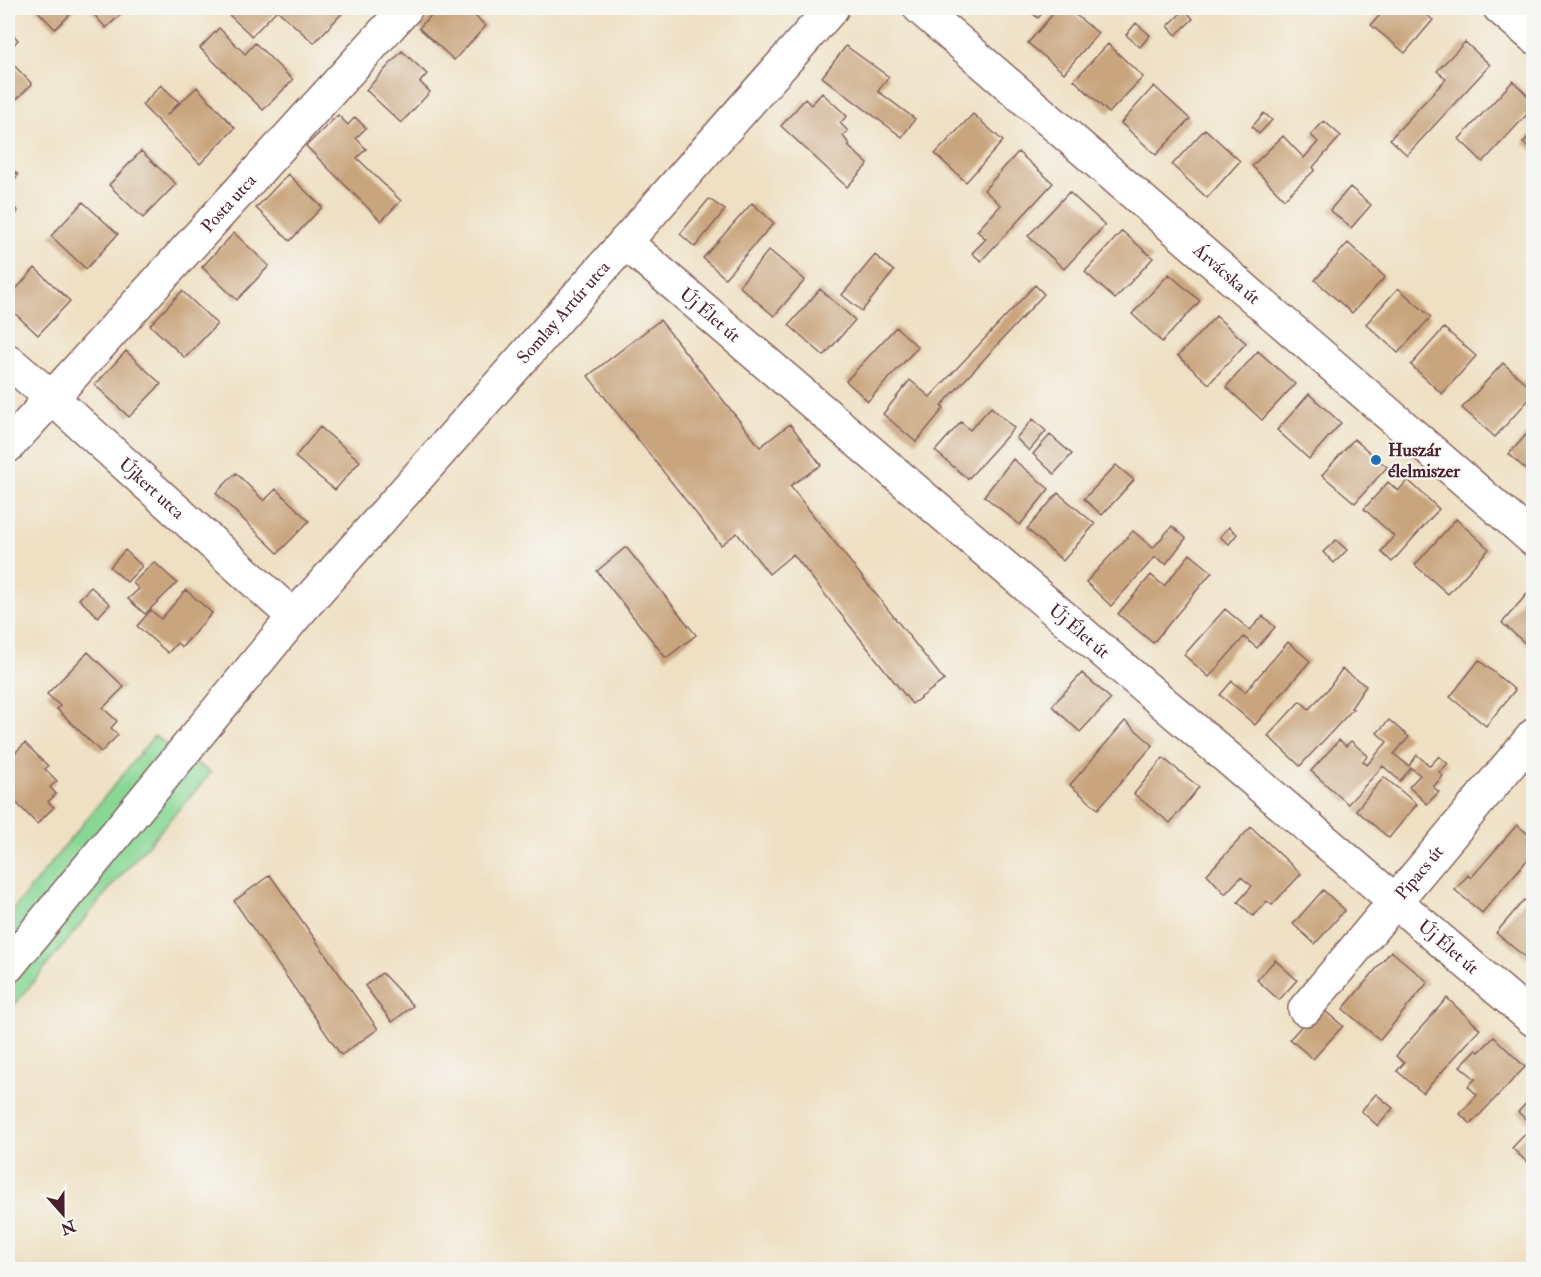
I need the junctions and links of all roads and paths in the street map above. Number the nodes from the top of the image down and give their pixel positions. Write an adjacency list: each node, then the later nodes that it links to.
1 (406, 8): 8 (street, Posta utca)
2 (832, 8): 6 (street, Somlay Artúr utca)
3 (920, 8): 10 (street, Árvácska út)
4 (1500, 8): 5 (street)
5 (1533, 37)
6 (625, 242): 11 (street, Somlay Artúr utca); 13 (street, Új Élet út)
7 (8, 361): 8 (street, Újkert utca)
8 (52, 398): 9 (street, Posta utca); 11 (street, Újkert utca)
9 (8, 446)
10 (1533, 540)
11 (294, 617): 14 (street, Somlay Artúr utca)
12 (1533, 735): 13 (street, Pipacs út)
13 (1394, 901): 15 (street, Pipacs út); 16 (street, Új Élet út)
14 (8, 966)
15 (1305, 1009)
16 (1533, 1020)

